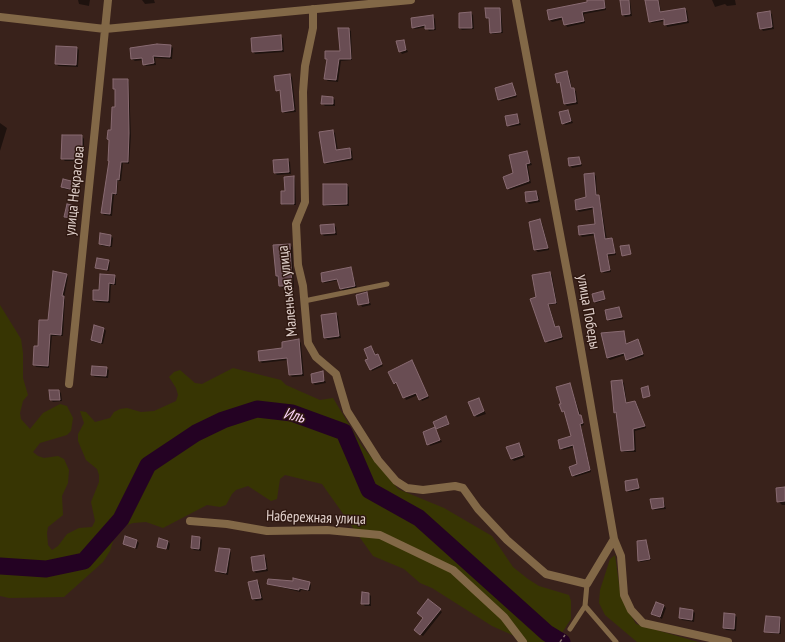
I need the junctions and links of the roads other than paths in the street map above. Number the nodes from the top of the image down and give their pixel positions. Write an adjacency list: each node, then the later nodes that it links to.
1 (108, 0): 6 (street, улица Некрасова)
2 (411, 0): 4 (street)
3 (516, 0): 11 (street, улица Победы)
4 (314, 9): 6 (street); 8 (street, Маленькая улица)
5 (0, 17): 6 (street)
6 (106, 29): 9 (street, улица Некрасова)
7 (387, 284): 8 (lane)
8 (304, 301): 12 (street, Маленькая улица)
9 (69, 384)
10 (190, 521): 15 (street, Набережная улица)
11 (614, 539): 12 (street); 17 (street, улица Победы)
12 (587, 584): 13 (lane)
13 (585, 606): 14 (lane); 16 (lane)
14 (570, 629)
15 (523, 642)
16 (616, 642)
17 (728, 642)

